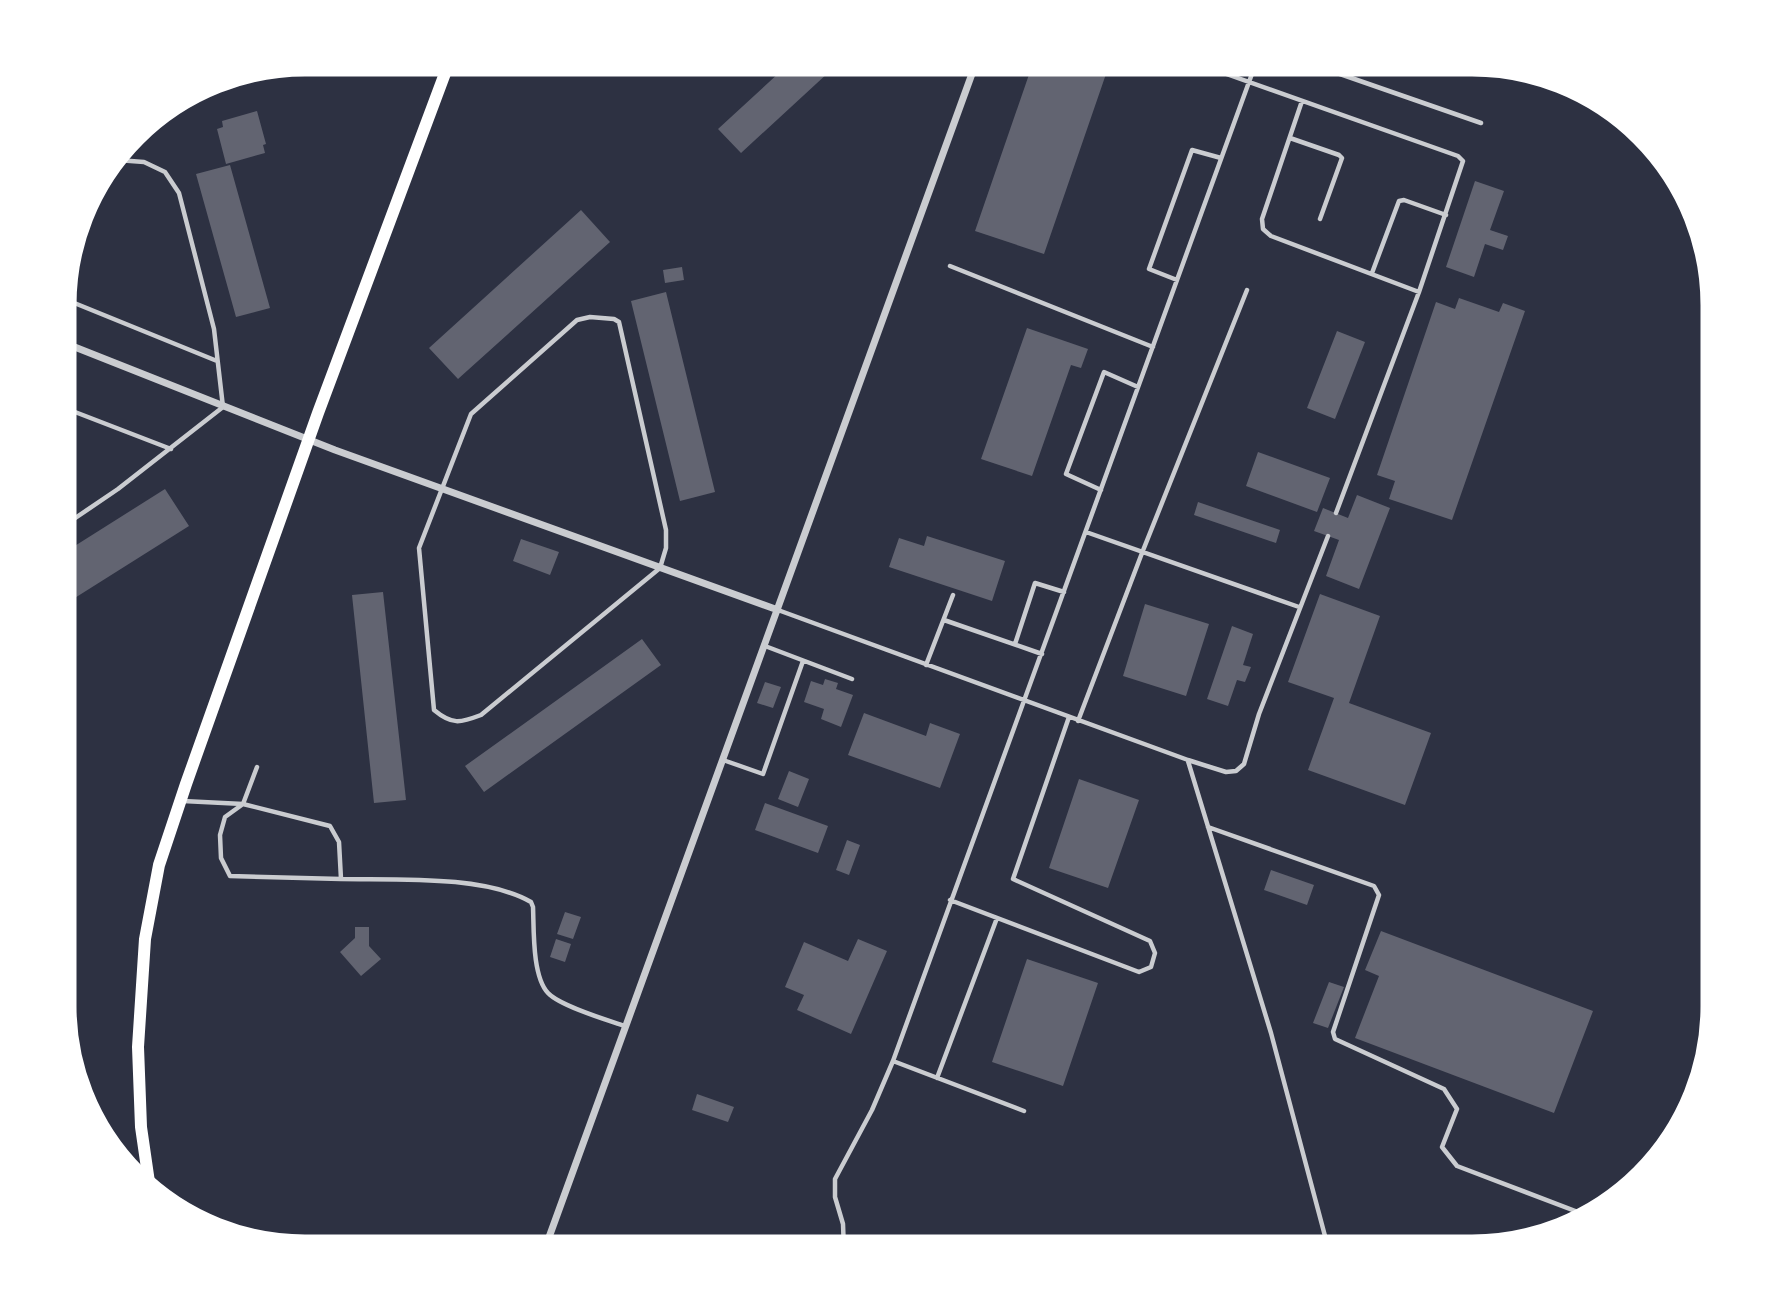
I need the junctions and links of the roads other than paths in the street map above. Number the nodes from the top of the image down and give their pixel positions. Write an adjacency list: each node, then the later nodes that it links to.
1 (446, 72): 26 (main road)
2 (973, 72): 39 (street)
3 (1219, 72): 6 (lane)
4 (1252, 72): 6 (lane)
5 (1334, 72): 8 (lane)
6 (1248, 83): 7 (lane); 10 (lane)
7 (1302, 101): 9 (lane); 12 (lane)
8 (1481, 123)
9 (1290, 138): 13 (lane); 15 (lane)
10 (1221, 159): 16 (lane); 16 (lane)
11 (123, 160): 22 (lane)
12 (1446, 215): 15 (lane); 18 (lane)
13 (1320, 219)
14 (950, 266): 21 (lane)
15 (1372, 274): 18 (lane)
16 (1177, 280): 21 (lane)
17 (1247, 290): 34 (lane)
18 (1419, 292): 30 (lane)
19 (72, 302): 22 (lane)
20 (72, 346): 24 (street)
21 (1153, 347): 23 (lane)
22 (218, 361): 24 (lane)
23 (1138, 387): 29 (lane); 29 (lane)
24 (223, 407): 26 (street); 27 (lane)
25 (72, 412): 27 (lane)
26 (309, 440): 28 (street); 53 (main road)
27 (171, 449): 31 (lane)
28 (442, 490): 35 (street); 35 (lane); 35 (lane)
29 (1101, 491): 32 (lane)
30 (1336, 513)
31 (72, 520)
32 (1086, 532): 34 (lane); 36 (lane)
33 (1328, 536): 38 (lane)
34 (1142, 553): 38 (lane); 49 (lane)
35 (660, 568): 39 (street)
36 (1064, 592): 41 (lane); 43 (lane)
37 (953, 595): 40 (lane)
38 (1299, 607): 51 (lane)
39 (778, 610): 42 (street); 45 (lane)
40 (944, 620): 41 (lane); 45 (lane)
41 (1015, 644): 43 (lane)
42 (765, 646): 44 (lane); 50 (street)
43 (1042, 654): 47 (lane)
44 (803, 661): 46 (lane); 50 (lane)
45 (926, 665): 47 (lane)
46 (852, 679)
47 (1025, 701): 48 (lane); 57 (lane)
48 (1069, 718): 49 (lane); 58 (lane)
49 (1079, 721): 51 (lane)
50 (723, 760): 59 (street)
51 (1188, 760): 55 (lane)
52 (257, 767): 54 (lane)
53 (180, 801): 54 (lane); 63 (main road)
54 (243, 804): 56 (lane); 56 (lane)
55 (1208, 827): 64 (lane); 67 (lane)
56 (341, 879): 59 (lane)
57 (950, 900): 58 (lane); 60 (lane)
58 (997, 918): 61 (lane)
59 (625, 1027): 65 (street)
60 (892, 1061): 61 (lane); 66 (lane)
61 (937, 1078): 62 (lane)
62 (1024, 1111)
63 (148, 1178)
64 (1579, 1213)
65 (548, 1239)
66 (844, 1239)
67 (1326, 1239)

